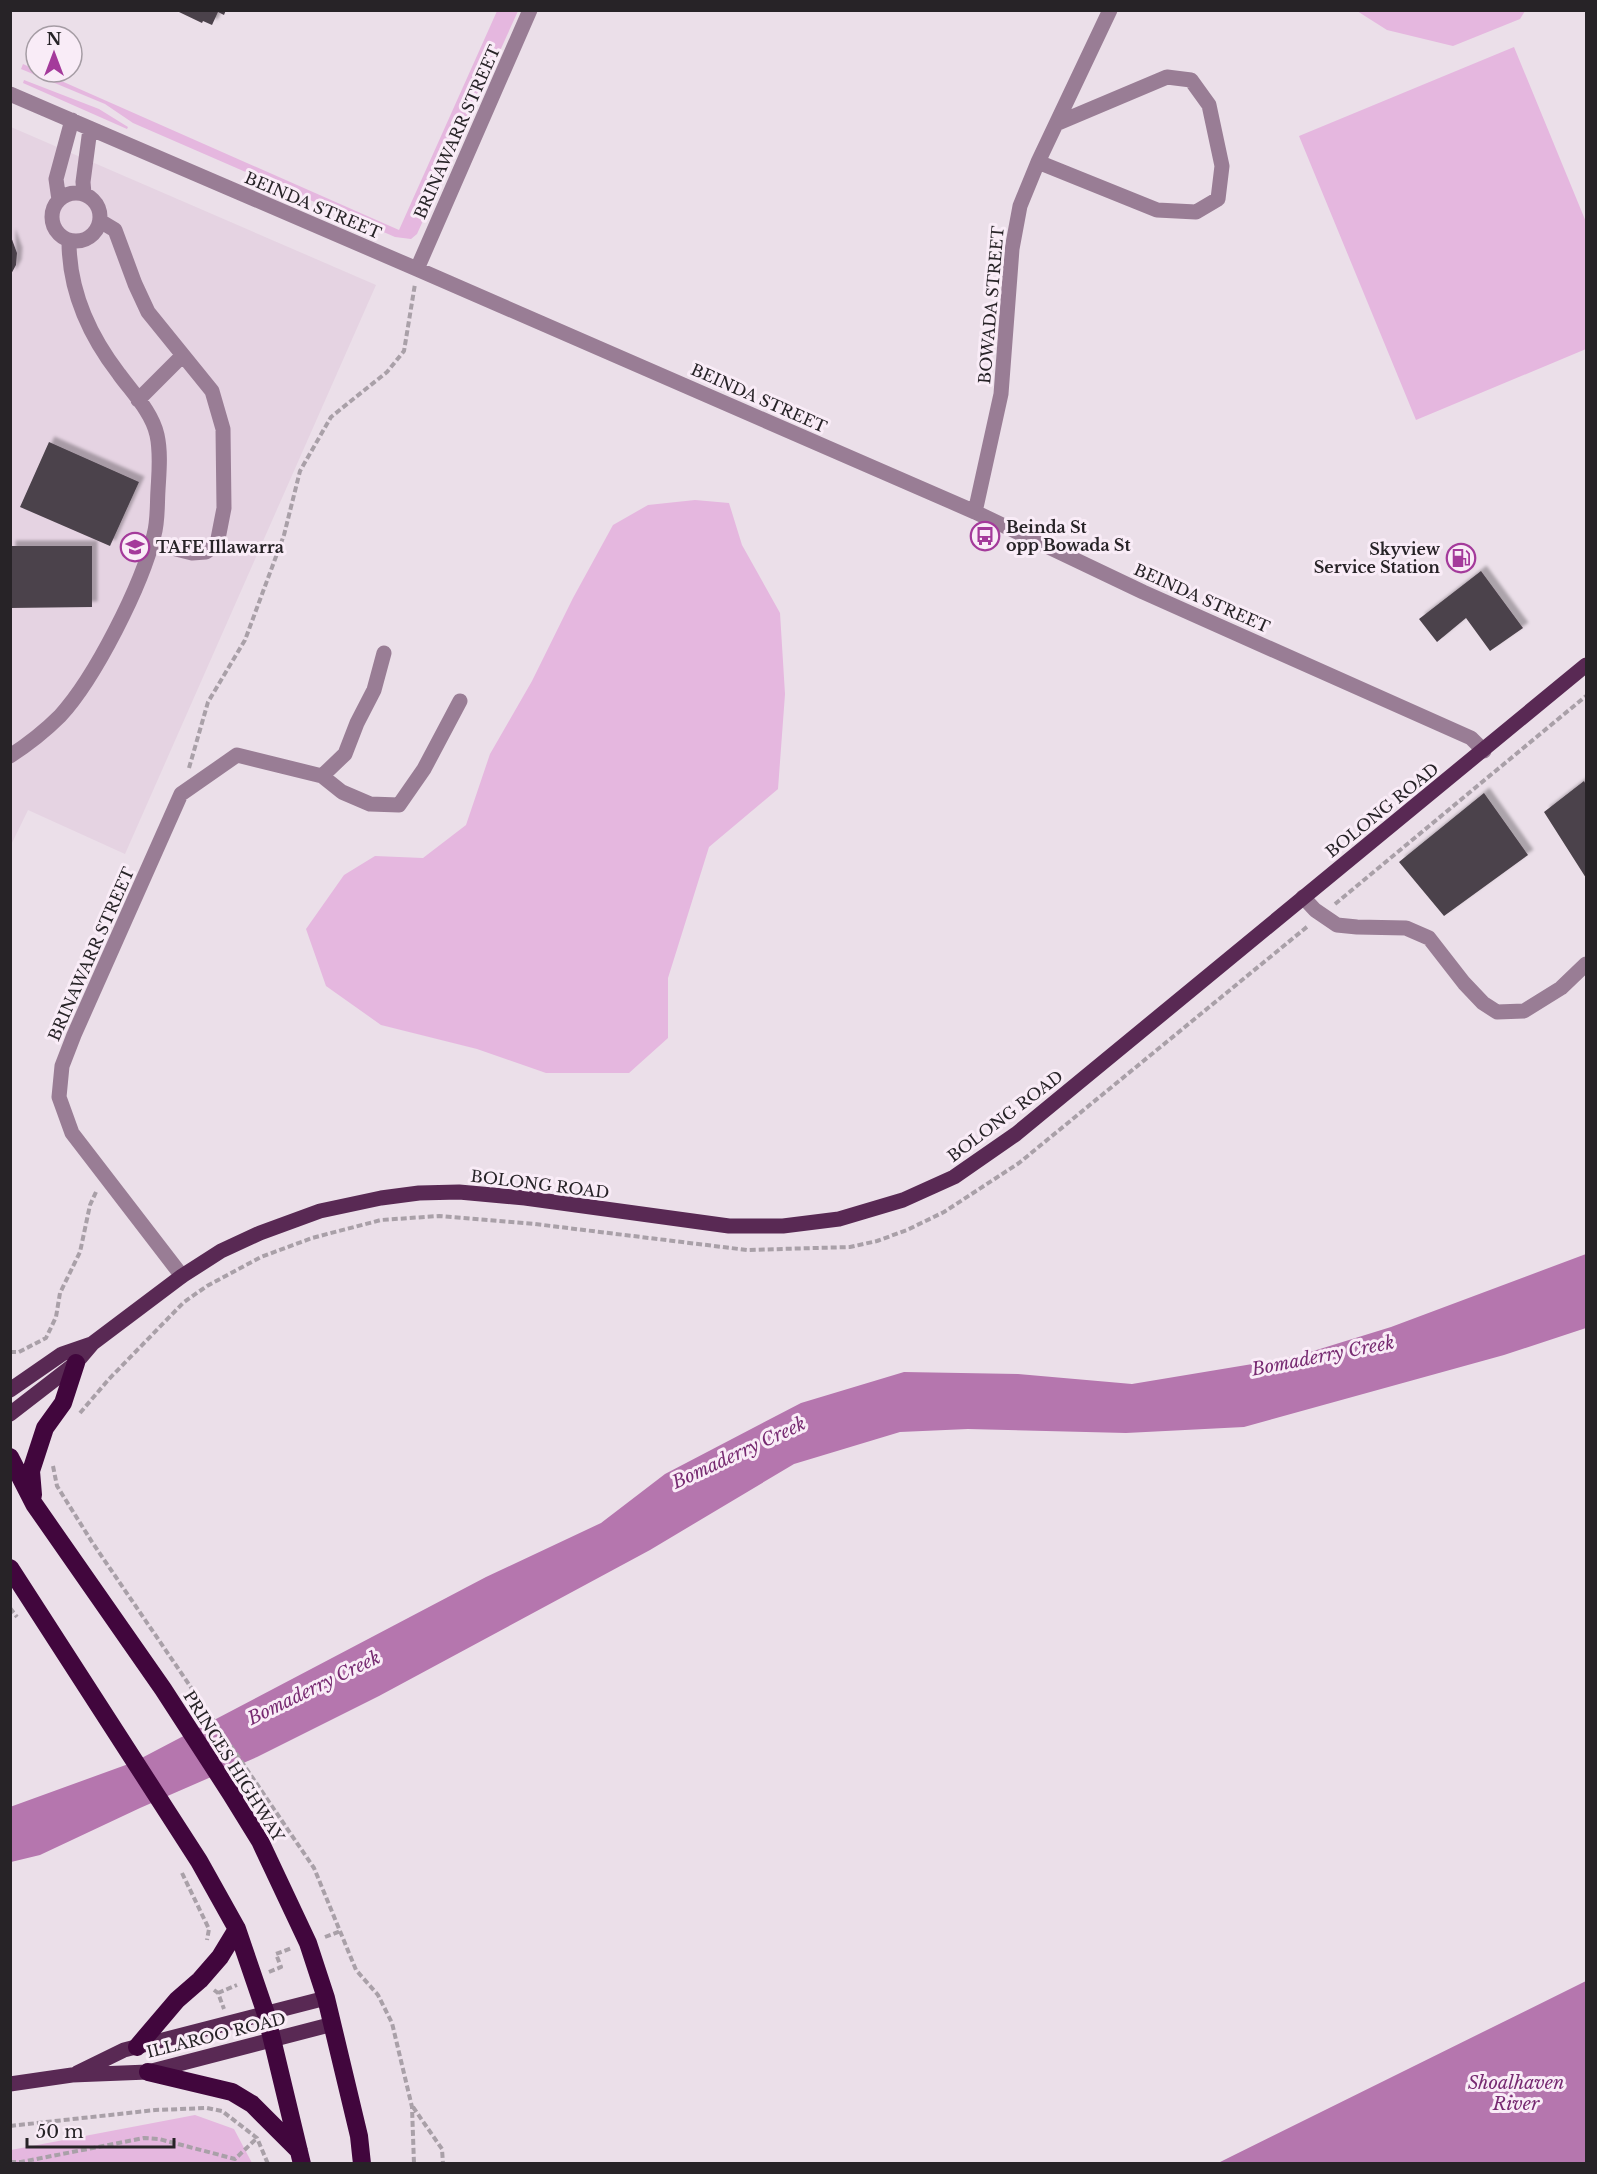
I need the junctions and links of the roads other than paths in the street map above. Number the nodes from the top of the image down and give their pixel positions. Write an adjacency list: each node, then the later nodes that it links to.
1 (530, 10): 12 (street, BRINAWARR STREET)
2 (1110, 10): 5 (street, BOWADA STREET)
3 (10, 94): 4 (street, BEINDA STREET)
4 (72, 120): 6 (street, BEINDA STREET); 9 (street)
5 (1058, 123): 7 (street, BOWADA STREET); 7 (street)
6 (90, 129): 8 (street); 12 (street, BEINDA STREET)
7 (1038, 162): 15 (street, BOWADA STREET)
8 (84, 194): 9 (street); 10 (street)
9 (59, 200): 11 (street)
10 (100, 220): 11 (street); 13 (street)
11 (69, 240): 14 (street)
12 (417, 269): 15 (street, BEINDA STREET)
13 (182, 356): 14 (street); 16 (street)
14 (138, 400): 16 (street)
15 (975, 512): 20 (street, BEINDA STREET)
16 (152, 543): 21 (street)
17 (384, 653): 22 (street)
18 (1587, 665): 20 (main road, BOLONG ROAD)
19 (460, 701): 22 (street)
20 (1484, 751): 23 (main road, BOLONG ROAD)
21 (10, 756)
22 (322, 776): 25 (street, BRINAWARR STREET)
23 (1303, 897): 24 (street); 25 (main road, BOLONG ROAD)
24 (1587, 964)
25 (182, 1276): 26 (main road, BOLONG ROAD)
26 (93, 1343): 27 (main road, BOLONG ROAD); 28 (main road, BOLONG ROAD)
27 (76, 1363): 29 (main road, BOLONG ROAD); 31 (highway)
28 (10, 1390)
29 (10, 1414)
30 (10, 1457): 31 (highway, PRINCES HIGHWAY)
31 (34, 1504): 34 (highway, PRINCES HIGHWAY)
32 (10, 1568): 33 (highway)
33 (237, 1929): 35 (highway); 38 (highway)
34 (326, 1998): 35 (main road, ILLAROO ROAD); 36 (highway, PRINCES HIGHWAY)
35 (266, 2014): 37 (highway); 38 (main road, ILLAROO ROAD)
36 (333, 2024): 37 (main road, ILLAROO ROAD); 43 (highway, PRINCES HIGHWAY)
37 (273, 2040): 39 (main road, ILLAROO ROAD); 42 (highway)
38 (137, 2046): 40 (main road, ILLAROO ROAD)
39 (148, 2072): 40 (main road, ILLAROO ROAD); 42 (highway)
40 (72, 2075): 41 (main road, ILLAROO ROAD)
41 (10, 2084)
42 (301, 2157)
43 (362, 2163)

